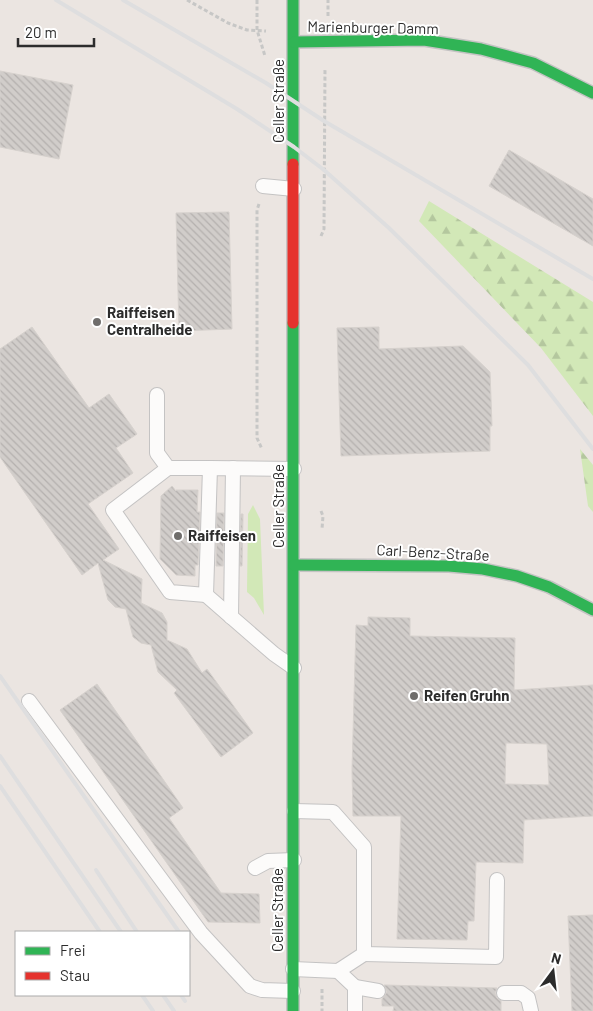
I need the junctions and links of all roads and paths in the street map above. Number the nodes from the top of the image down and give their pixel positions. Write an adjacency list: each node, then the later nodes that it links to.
1 (187, 0): 4 (path)
2 (257, 0): 4 (path)
3 (294, 0): 5 (main road, Celler Straße)
4 (257, 30): 6 (path)
5 (294, 42): 8 (main road, Marienburger Damm); 10 (main road, Celler Straße)
6 (266, 58)
7 (325, 67): 11 (path)
8 (593, 92)
9 (263, 186): 10 (lane); 16 (path)
10 (294, 189): 17 (main road, Celler Straße)
11 (324, 229)
12 (157, 395): 13 (lane)
13 (168, 468): 14 (lane); 19 (lane)
14 (210, 468): 15 (lane); 19 (lane)
15 (233, 468): 16 (lane); 21 (lane)
16 (269, 468): 17 (lane)
17 (294, 469): 18 (main road, Celler Straße)
18 (294, 565): 20 (main road, Carl-Benz-Straße); 22 (main road, Celler Straße)
19 (206, 596): 21 (lane)
20 (593, 610)
21 (230, 616): 22 (lane)
22 (294, 669): 24 (main road, Celler Straße)
23 (30, 701): 32 (lane)
24 (294, 811): 25 (main road, Celler Straße); 28 (lane)
25 (294, 860): 26 (lane); 29 (main road, Celler Straße)
26 (255, 868)
27 (497, 880): 28 (lane)
28 (364, 954): 30 (lane)
29 (293, 969): 30 (lane); 32 (main road, Celler Straße)
30 (338, 971): 31 (lane)
31 (355, 987): 33 (lane); 36 (lane)
32 (293, 991): 35 (main road, Celler Straße)
33 (378, 991)
34 (504, 993): 37 (lane)
35 (293, 1011)
36 (355, 1011)
37 (531, 1011)

